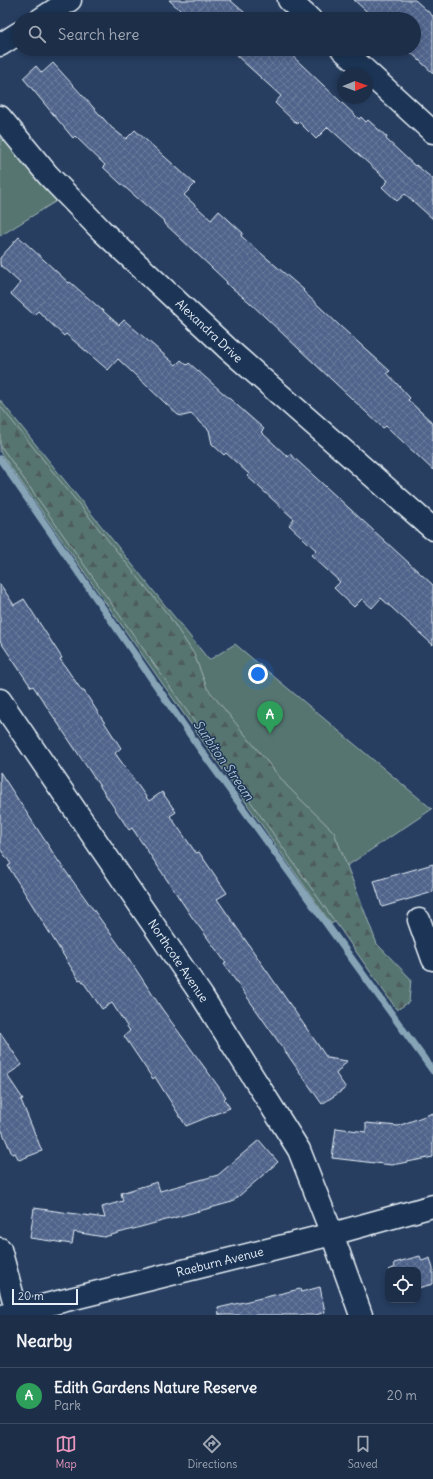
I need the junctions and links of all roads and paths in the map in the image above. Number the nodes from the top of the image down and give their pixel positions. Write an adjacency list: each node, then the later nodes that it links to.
1 (70, 0): 3 (street)
2 (289, 0): 4 (street)
3 (51, 12)
4 (302, 12)
5 (12, 37): 6 (street)
6 (0, 45)
7 (350, 56): 9 (street)
8 (0, 117): 10 (street, Alexandra Drive)
9 (433, 132)
10 (433, 530)
11 (0, 700): 15 (street, Northcote Avenue)
12 (419, 920): 13 (street)
13 (433, 958)
14 (433, 1206): 15 (street, Raeburn Avenue)
15 (332, 1234): 17 (street, Raeburn Avenue); 18 (street, Northcote Avenue)
16 (0, 1249): 17 (street)
17 (11, 1313)
18 (361, 1315)

